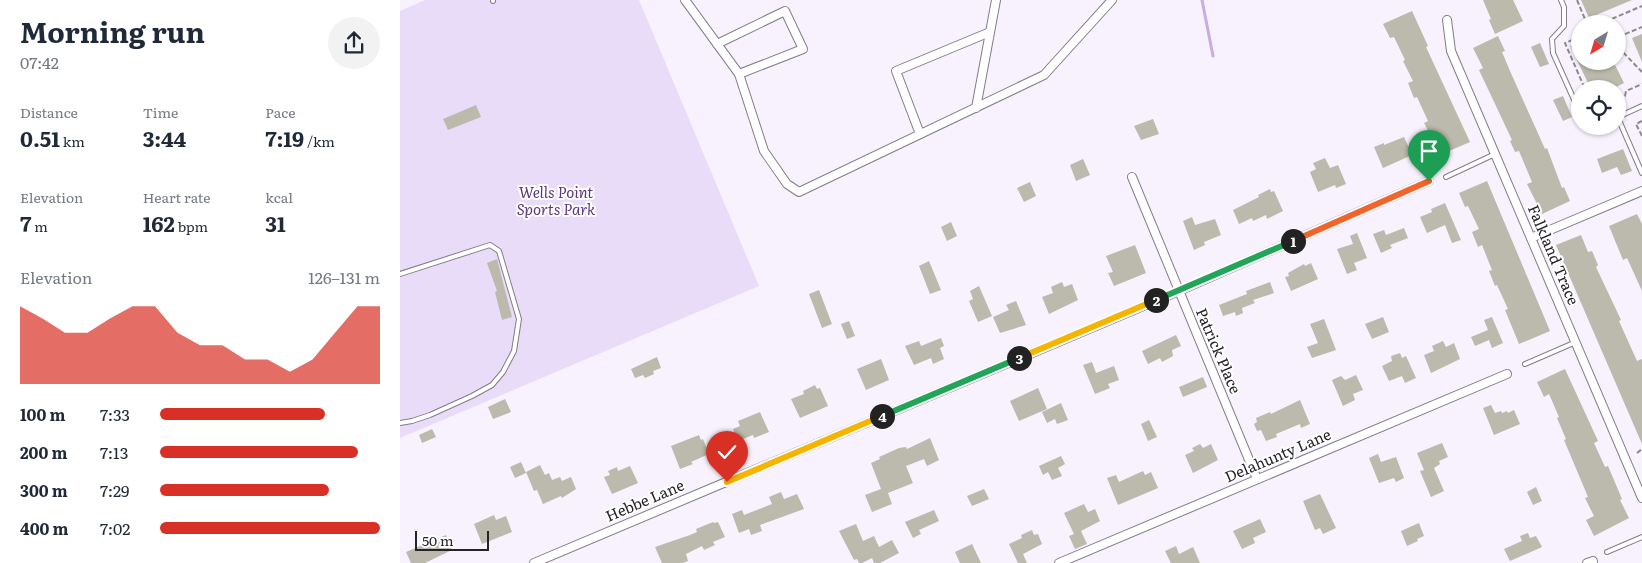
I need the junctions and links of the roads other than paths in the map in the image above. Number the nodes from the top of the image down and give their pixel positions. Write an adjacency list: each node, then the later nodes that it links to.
1 (685, 0): 7 (street)
2 (996, 0): 6 (street)
3 (1112, 0): 11 (street)
4 (1561, 0): 9 (lane)
5 (1447, 20): 15 (street, Falkland Trace)
6 (990, 32): 11 (street); 13 (street)
7 (717, 44): 8 (street); 8 (street)
8 (739, 74): 13 (street)
9 (1571, 93)
10 (1642, 106): 12 (lane)
11 (976, 108): 13 (street)
12 (1626, 113)
13 (920, 134)
14 (1626, 135): 16 (lane)
15 (1495, 154): 18 (lane); 21 (street, Falkland Trace)
16 (1642, 173)
17 (1132, 176): 23 (street, Patrick Place)
18 (1446, 176)
19 (1429, 181): 23 (street, Hebbe Lane)
20 (1642, 191): 21 (street)
21 (1531, 238): 24 (street, Falkland Trace)
22 (400, 274): 27 (lane)
23 (1179, 291): 28 (street, Patrick Place); 32 (street, Hebbe Lane)
24 (1576, 342): 25 (lane); 29 (street, Falkland Trace)
25 (1525, 364)
26 (1507, 374): 28 (street, Delahunty Lane)
27 (400, 423)
28 (1257, 479): 33 (street, Delahunty Lane)
29 (1642, 498)
30 (1642, 537): 31 (lane)
31 (1607, 552)
32 (534, 563)
33 (1059, 563)

